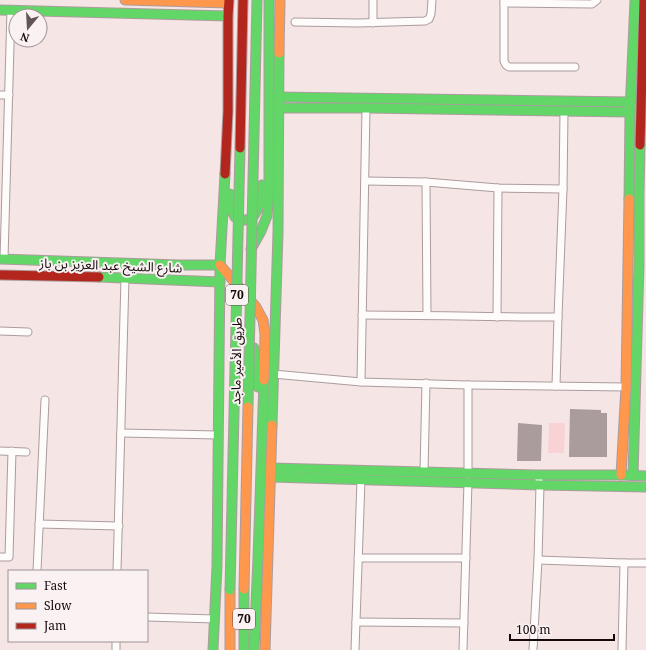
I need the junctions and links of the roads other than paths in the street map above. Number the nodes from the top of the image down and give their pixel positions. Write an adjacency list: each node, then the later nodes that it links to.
1 (125, 0): 11 (main road)
2 (243, 0): 95 (main road, طريق الأمير ماجد / 70, bridge)
3 (257, 0): 96 (main road, طريق الأمير ماجد / 70, bridge)
4 (270, 0): 30 (main road)
5 (280, 0): 21 (main road)
6 (373, 0): 16 (street)
7 (432, 0): 16 (street)
8 (597, 0): 10 (street)
9 (635, 0): 12 (main road)
10 (504, 1): 18 (street)
11 (228, 2): 14 (main road)
12 (641, 6): 23 (main road); 38 (main road)
13 (48, 11): 14 (main road)
14 (228, 16): 27 (main road)
15 (295, 22): 16 (street)
16 (373, 23)
17 (11, 48): 20 (street)
18 (575, 67)
19 (0, 95): 20 (street)
20 (9, 95): 32 (street)
21 (278, 96): 22 (main road); 24 (main road)
22 (468, 99): 23 (main road); 26 (main road)
23 (630, 102): 29 (main road)
24 (278, 108): 25 (main road); 31 (main road)
25 (366, 108): 26 (main road); 33 (street)
26 (468, 109): 28 (main road)
27 (228, 111): 30 (main road); 42 (main road)
28 (564, 112): 29 (main road); 36 (street)
29 (630, 112): 37 (main road)
30 (269, 116): 41 (main road)
31 (278, 155): 41 (main road); 54 (main road)
32 (3, 173): 40 (street)
33 (365, 181): 34 (street); 48 (street)
34 (426, 182): 35 (street); 49 (street)
35 (498, 188): 36 (street); 50 (street)
36 (563, 189): 51 (street)
37 (629, 194): 38 (main road); 59 (main road)
38 (639, 194): 39 (main road)
39 (642, 252): 43 (main road)
40 (2, 259): 42 (main road, شارع الشيخ عبد العزيز بن باز)
41 (245, 260): 45 (main road)
42 (220, 265): 45 (main road); 47 (main road)
43 (643, 265): 71 (main road)
44 (0, 275): 46 (main road, شارع الشيخ عبد العزيز بن باز)
45 (229, 276): 47 (main road); 61 (main road)
46 (125, 278): 47 (main road, شارع الشيخ عبد العزيز بن باز); 63 (street)
47 (220, 282): 62 (main road)
48 (362, 315): 49 (street); 55 (street)
49 (427, 315): 50 (street)
50 (497, 317): 51 (street)
51 (558, 317): 58 (street)
52 (0, 331): 53 (street)
53 (28, 332)
54 (273, 374): 55 (street); 68 (main road)
55 (361, 382): 56 (street)
56 (426, 383): 57 (street); 67 (street)
57 (468, 385): 58 (street); 73 (street)
58 (556, 386): 59 (street)
59 (626, 387): 70 (main road)
60 (45, 400): 77 (street)
61 (263, 427): 62 (main road); 80 (main road)
62 (218, 431): 63 (street); 86 (main road)
63 (121, 433): 78 (street)
64 (0, 451): 65 (street)
65 (12, 451): 66 (street); 79 (street)
66 (26, 452)
67 (424, 472): 68 (main road); 73 (main road)
68 (271, 473): 74 (main road); 99 (main road)
69 (537, 475): 70 (main road); 73 (main road); 75 (street)
70 (621, 475): 71 (main road)
71 (633, 476): 72 (main road)
72 (646, 476)
73 (468, 478): 74 (main road); 75 (main road); 82 (street)
74 (361, 480): 81 (street)
75 (540, 485): 76 (main road); 83 (street)
76 (646, 487)
77 (39, 524): 78 (street); 87 (street)
78 (119, 526): 88 (street)
79 (0, 557)
80 (258, 558): 97 (main road); 98 (main road)
81 (358, 558): 82 (street); 91 (street)
82 (466, 558): 92 (street)
83 (538, 560): 84 (street); 102 (street)
84 (624, 563): 85 (street); 103 (street)
85 (646, 563)
86 (217, 566): 90 (main road); 94 (main road)
87 (37, 570)
88 (118, 570)
89 (148, 617): 90 (street)
90 (215, 620): 93 (main road)
91 (356, 622): 92 (street); 100 (street)
92 (464, 623): 101 (street)
93 (214, 650)
94 (222, 650)
95 (230, 650)
96 (244, 650)
97 (254, 650)
98 (260, 650)
99 (265, 650)
100 (355, 650)
101 (463, 650)
102 (533, 650)
103 (622, 650)

